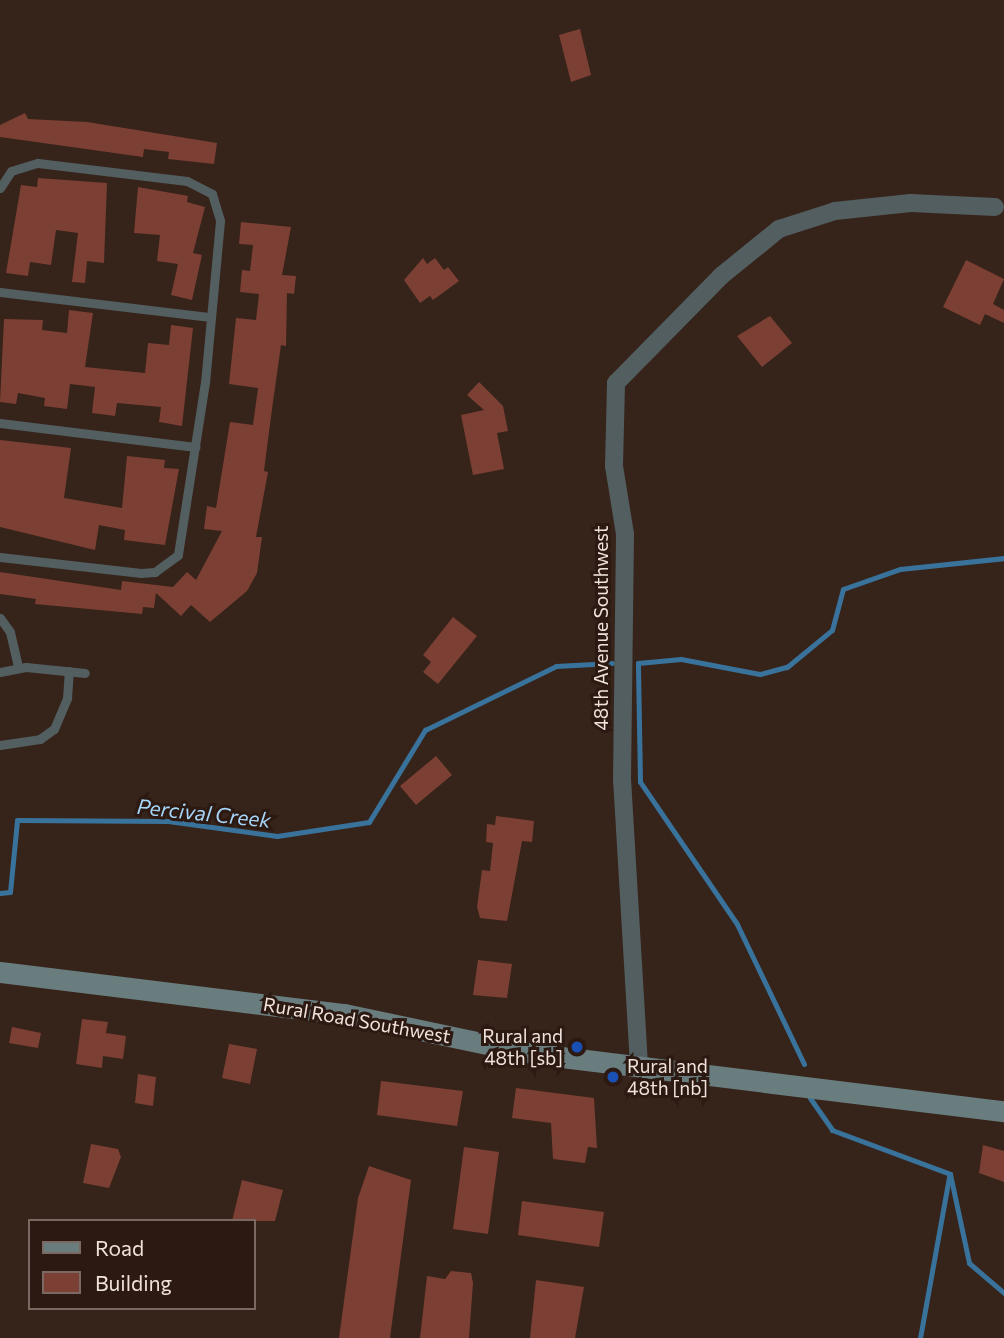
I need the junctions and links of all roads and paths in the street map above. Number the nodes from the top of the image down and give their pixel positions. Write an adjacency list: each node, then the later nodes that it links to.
1 (0, 188): 4 (lane)
2 (995, 207): 15 (street, 48th Avenue Southwest)
3 (0, 292): 4 (lane)
4 (211, 317): 6 (lane)
5 (0, 423): 6 (lane)
6 (196, 447): 7 (lane)
7 (0, 557)
8 (0, 618): 9 (lane)
9 (18, 667): 10 (lane); 11 (lane)
10 (69, 671): 12 (lane); 13 (lane)
11 (0, 672)
12 (85, 673)
13 (0, 745)
14 (0, 972): 15 (street, Rural Road Southwest)
15 (639, 1065): 16 (street, Rural Road Southwest)
16 (1004, 1111)

